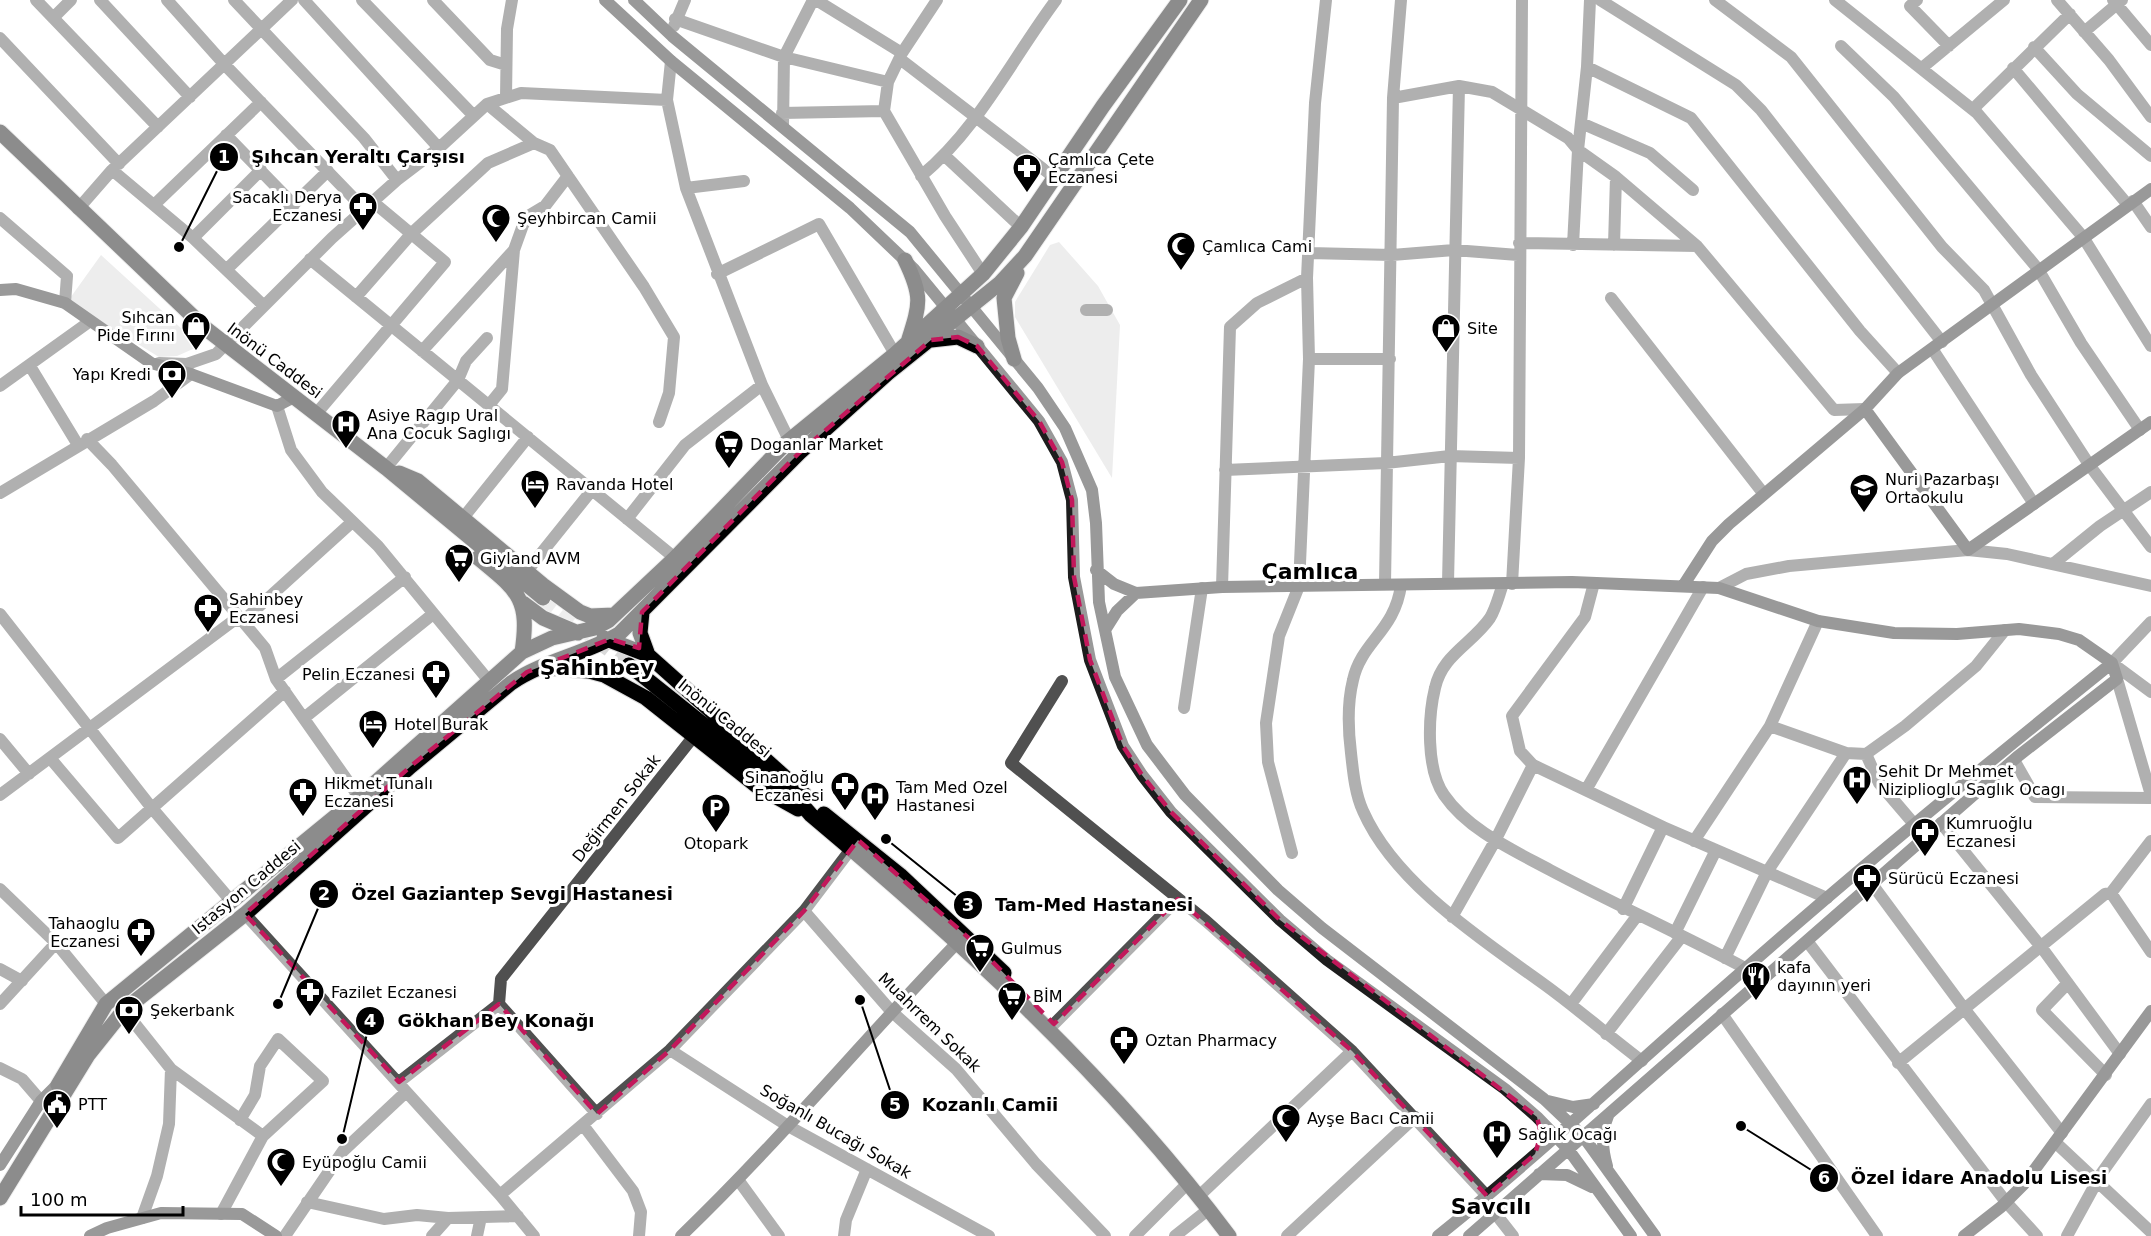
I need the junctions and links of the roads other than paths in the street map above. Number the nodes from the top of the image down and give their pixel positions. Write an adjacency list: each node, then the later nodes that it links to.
1 (36, 0): 31 (street)
2 (71, 0): 31 (street)
3 (100, 0): 51 (street)
4 (167, 0): 44 (street)
5 (234, 0): 33 (street)
6 (292, 0): 33 (street)
7 (304, 0): 69 (street)
8 (362, 0): 60 (street)
9 (433, 0): 45 (street)
10 (512, 0): 45 (street)
11 (605, 0): 43 (street)
12 (634, 0): 35 (street)
13 (685, 0): 32 (street)
14 (814, 0): 41 (street); 42 (street)
15 (937, 0): 41 (street)
16 (1056, 0): 61 (street)
17 (1180, 0): 79 (main road)
18 (1201, 0): 104 (main road)
19 (1326, 0): 102 (street)
20 (1401, 0): 53 (street)
21 (1522, 0): 57 (street)
22 (1590, 0): 46 (street)
23 (1600, 0): 129 (street)
24 (1715, 0): 117 (street)
25 (1917, 0): 39 (street)
26 (2004, 0): 39 (street)
27 (2057, 0): 30 (street)
28 (2117, 1): 34 (street); 37 (street)
29 (1843, 2): 47 (street)
30 (2070, 15): 34 (street); 40 (street)
31 (53, 18): 65 (street)
32 (675, 20): 35 (street); 42 (street)
33 (260, 29): 44 (street); 80 (street)
34 (2084, 32): 62 (street)
35 (672, 36): 63 (street)
36 (0, 38): 73 (street)
37 (2151, 45)
38 (1841, 46): 108 (street)
39 (1949, 46): 47 (street)
40 (2034, 47): 48 (street); 72 (street)
41 (901, 56): 49 (street); 61 (street)
42 (784, 57): 49 (street); 63 (street)
43 (671, 61): 54 (street); 106 (street)
44 (225, 65): 51 (street); 55 (street)
45 (506, 65): 52 (street)
46 (1587, 67): 64 (street); 138 (street)
47 (1923, 67): 58 (street)
48 (2013, 68): 58 (street); 85 (street)
49 (888, 82): 59 (street)
50 (1459, 86): 53 (street); 57 (street); 101 (street)
51 (190, 97): 65 (street)
52 (506, 97): 54 (street); 56 (street)
53 (1393, 98): 103 (street)
54 (667, 100): 82 (street)
55 (261, 102): 67 (street); 75 (street)
56 (487, 104): 60 (street); 68 (street)
57 (1520, 107): 70 (street); 99 (street)
58 (1973, 109): 94 (street)
59 (884, 111): 63 (street); 77 (street)
60 (473, 116): 69 (street)
61 (975, 117): 71 (street); 79 (street)
62 (2151, 117)
63 (782, 120): 115 (street)
64 (1581, 123): 70 (street); 84 (street)
65 (158, 127): 73 (street)
66 (0, 132): 89 (main road, Inönü Caddesi)
67 (226, 135): 74 (street); 86 (street)
68 (534, 143): 76 (street); 93 (street)
69 (439, 148): 80 (street)
70 (1578, 150): 78 (street); 96 (street)
71 (945, 156): 77 (street); 91 (street)
72 (2151, 156)
73 (116, 167): 86 (street); 89 (street)
74 (261, 170): 87 (street); 95 (street)
75 (328, 171): 87 (street); 88 (street)
76 (568, 176): 100 (street); 148 (street)
77 (921, 176): 110 (street)
78 (1616, 177): 97 (street); 98 (street)
79 (1055, 178): 91 (main road)
80 (397, 180): 88 (street)
81 (744, 181): 82 (street)
82 (686, 188): 109 (street)
83 (2151, 189): 85 (street)
84 (1693, 190)
85 (2131, 203): 92 (street); 94 (street)
86 (154, 205): 95 (street)
87 (294, 205): 107 (street)
88 (368, 205): 93 (street); 105 (street)
89 (78, 209): 127 (main road, Inönü Caddesi)
90 (0, 218): 116 (street)
91 (1021, 227): 110 (main road)
92 (2151, 227)
93 (412, 232): 113 (street); 123 (street)
94 (2083, 237): 108 (street); 130 (street)
95 (193, 238): 107 (street)
96 (1573, 245): 97 (street); 99 (street)
97 (1614, 245): 98 (street)
98 (1697, 246): 146 (street)
99 (1519, 249): 101 (street); 156 (street)
100 (514, 250): 131 (street); 144 (street)
101 (1454, 250): 103 (street); 155 (street)
102 (1309, 253): 103 (street); 111 (street)
103 (1392, 255): 135 (street)
104 (1025, 256): 115 (main road); 133 (main road)
105 (309, 259): 113 (street); 118 (street)
106 (905, 260): 121 (street); 126 (main road)
107 (227, 269): 118 (street)
108 (2038, 269): 117 (street); 150 (street)
109 (717, 274): 132 (street); 141 (street)
110 (983, 274): 115 (main road)
111 (1307, 278): 134 (street); 161 (street)
112 (0, 290): 116 (street)
113 (356, 297): 123 (street)
114 (1611, 298): 165 (street)
115 (965, 301): 121 (main road); 133 (street)
116 (65, 303): 122 (street)
117 (1993, 304): 129 (street); 158 (street)
118 (263, 305): 127 (street)
119 (1086, 310): 120 (street)
120 (1107, 310)
121 (950, 314): 125 (main road, Istasyon Caddesi); 126 (main road); 128 (street)
122 (90, 322): 136 (street); 137 (street)
123 (391, 326): 131 (street); 147 (street)
124 (487, 338): 140 (street)
125 (931, 340): 128 (main road); 154 (main road, Istasyon Caddesi)
126 (908, 342): 132 (main road)
127 (224, 345): 136 (street); 143 (main road, Inönü Caddesi)
128 (977, 346): 292 (street)
129 (1938, 346): 138 (street); 166 (street)
130 (2151, 346)
131 (422, 351): 140 (street)
132 (895, 354): 153 (main road)
133 (1014, 359): 175 (street)
134 (1309, 359): 135 (street); 159 (street)
135 (1390, 359): 157 (street)
136 (152, 363): 139 (street)
137 (30, 366): 142 (street); 152 (street)
138 (1898, 373): 146 (street)
139 (191, 374): 145 (street); 152 (street)
140 (458, 380): 144 (street); 160 (street)
141 (762, 385): 153 (street); 169 (street)
142 (0, 386)
143 (294, 397): 145 (street); 147 (main road, Inönü Caddesi)
144 (489, 405): 151 (street)
145 (277, 406): 170 (street)
146 (1865, 409): 165 (street); 172 (street)
147 (316, 414): 160 (main road, Inönü Caddesi)
148 (659, 422)
149 (2151, 422): 150 (street)
150 (2140, 430): 158 (street)
151 (528, 437): 162 (street); 168 (street)
152 (83, 442): 164 (street); 197 (street)
153 (787, 442): 154 (street); 173 (main road)
154 (799, 453): 193 (main road, Istasyon Caddesi)
155 (1450, 456): 156 (street); 157 (street); 179 (street)
156 (1519, 458): 180 (street)
157 (1386, 463): 159 (street); 178 (street)
158 (2090, 466): 166 (street); 167 (street)
159 (1305, 467): 161 (street); 183 (street)
160 (386, 468): 168 (main road); 191 (main road, Inönü Caddesi); 192 (main road)
161 (1225, 471): 186 (street)
162 (592, 490): 169 (street); 176 (street)
163 (2151, 492): 167 (street)
164 (0, 493)
165 (1763, 494): 184 (street)
166 (2034, 504): 172 (street)
167 (2123, 511): 171 (street); 174 (street)
168 (463, 518): 176 (main road)
169 (627, 519): 173 (street)
170 (351, 523): 177 (street); 197 (street)
171 (2151, 547)
172 (1968, 550): 174 (street); 189 (street)
173 (675, 558): 196 (main road)
174 (2052, 564): 185 (street)
175 (1096, 570): 190 (street); 200 (street)
176 (528, 571): 196 (main road)
177 (405, 577): 195 (street); 209 (street)
178 (1385, 584): 182 (street); 183 (street)
179 (1448, 584): 180 (street); 182 (street)
180 (1507, 584): 181 (street); 236 (street)
181 (1594, 584): 184 (street); 225 (street)
182 (1401, 585): 253 (street)
183 (1299, 586): 186 (street); 241 (street)
184 (1683, 586): 187 (street)
185 (2151, 586)
186 (1222, 587): 188 (street)
187 (1703, 587): 189 (street); 227 (street)
188 (1202, 588): 190 (street); 215 (street)
189 (1719, 588): 198 (street)
190 (1136, 593): 200 (street)
191 (543, 598)
192 (523, 603): 202 (main road); 204 (main road)
193 (642, 612): 203 (main road, Istasyon Caddesi); 205 (main road)
194 (0, 614): 218 (street)
195 (433, 614): 211 (street); 216 (street)
196 (614, 615): 202 (main road)
197 (243, 621): 209 (street); 218 (street)
198 (1818, 621): 201 (street); 217 (street)
199 (2151, 622): 206 (street)
200 (1105, 630): 286 (street)
201 (2005, 630): 206 (street); 222 (street)
202 (574, 633): 203 (main road); 204 (main road)
203 (610, 639): 205 (main road); 208 (main road, Istasyon Caddesi)
204 (522, 652): 211 (main road)
205 (648, 655): 232 (main road)
206 (2112, 663): 210 (street); 214 (street); 234 (street)
207 (629, 665): 232 (main road, Inönü Caddesi)
208 (542, 668): 219 (main road); 251 (main road, Istasyon Caddesi)
209 (276, 679): 213 (street)
210 (2117, 679): 224 (street); 229 (street)
211 (489, 681): 230 (main road)
212 (1062, 681): 247 (street)
213 (285, 691): 216 (street); 231 (street)
214 (2151, 692)
215 (1184, 708)
216 (304, 718): 230 (street)
217 (1770, 726): 221 (street); 237 (street)
218 (91, 729): 223 (street); 231 (street)
219 (694, 736): 232 (main road); 267 (street, Değirmen Sokak)
220 (0, 739): 226 (street)
221 (1846, 753): 222 (street); 242 (street)
222 (1866, 753): 234 (street)
223 (50, 758): 226 (street); 231 (street)
224 (2014, 759): 229 (street); 233 (street)
225 (1533, 765): 227 (street); 236 (street)
226 (29, 774): 228 (street)
227 (1586, 790): 235 (street)
228 (0, 795)
229 (2151, 796)
230 (359, 797): 248 (main road)
231 (151, 807): 248 (street)
232 (814, 812): 239 (main road); 274 (main road)
233 (1941, 823): 243 (street); 258 (street)
234 (1914, 824): 246 (street)
235 (1663, 827): 237 (street); 249 (street)
236 (1495, 841): 249 (street); 253 (street)
237 (1694, 841): 240 (street)
238 (2151, 841): 245 (street)
239 (851, 849): 250 (street); 256 (main road)
240 (1716, 850): 242 (street); 254 (street)
241 (1292, 853)
242 (1767, 872): 246 (street); 260 (street)
243 (1872, 884): 255 (street); 271 (street)
244 (0, 888): 257 (street)
245 (2110, 893): 258 (street); 259 (street)
246 (1827, 898): 261 (street)
247 (1178, 899): 274 (street); 277 (street)
248 (232, 902): 266 (main road)
249 (1623, 909): 252 (street)
250 (804, 911): 270 (street, Muahrrem Sokak); 276 (street)
251 (245, 914): 269 (main road, Istasyon Caddesi); 285 (street)
252 (1637, 916): 254 (street); 268 (street)
253 (1452, 917): 268 (street)
254 (1679, 934): 260 (street); 275 (street)
255 (1807, 940): 273 (street); 280 (street)
256 (958, 942): 270 (street); 310 (main road)
257 (56, 943): 263 (street); 266 (street)
258 (2042, 948): 264 (street); 271 (street)
259 (2151, 952)
260 (1725, 958): 261 (street)
261 (1745, 968): 279 (street)
262 (0, 969): 263 (street)
263 (22, 981): 265 (street)
264 (2068, 983): 278 (street); 283 (street)
265 (0, 1004)
266 (106, 1004): 284 (main road)
267 (499, 1004): 285 (street); 291 (street)
268 (1571, 1004): 275 (street)
269 (124, 1010): 282 (street); 316 (main road, Istasyon Caddesi)
270 (891, 1011): 297 (street); 338 (street, Muahrrem Sokak)
271 (1966, 1011): 280 (street); 301 (street)
272 (2151, 1011): 278 (street)
273 (1722, 1014): 290 (street); 349 (street)
274 (1054, 1024): 313 (main road)
275 (1606, 1034): 279 (street)
276 (670, 1050): 291 (street); 297 (street, Soğanlı Bucağı Sokak)
277 (1352, 1051): 293 (street); 313 (street)
278 (2120, 1054): 283 (street)
279 (1642, 1061): 288 (street)
280 (1898, 1063): 318 (street)
281 (0, 1068): 287 (street)
282 (171, 1069): 294 (street); 324 (street)
283 (2106, 1074): 301 (street)
284 (60, 1082): 287 (street); 309 (main road)
285 (403, 1087): 314 (street); 317 (street)
286 (1544, 1099): 288 (street); 296 (street)
287 (41, 1101): 304 (street)
288 (1594, 1104): 296 (street)
289 (2151, 1104): 311 (street)
290 (1609, 1113): 300 (street); 306 (street)
291 (597, 1114): 295 (street)
292 (1537, 1117): 299 (street); 303 (street)
293 (1415, 1118): 315 (street); 343 (street)
294 (240, 1120): 298 (street); 298 (street)
295 (584, 1125): 314 (street); 333 (street)
296 (1570, 1125): 299 (street); 300 (street)
297 (788, 1126): 305 (street, Soğanlı Bucağı Sokak); 308 (street)
298 (263, 1136): 321 (street)
299 (1556, 1136): 302 (street); 303 (street)
300 (1582, 1136): 302 (street); 306 (street)
301 (2059, 1137): 311 (street); 318 (street)
302 (1568, 1149): 307 (street); 312 (street)
303 (1535, 1154): 315 (street)
304 (0, 1165)
305 (867, 1169): 336 (street); 337 (street, Soğanlı Bucağı Sokak)
306 (1609, 1173): 348 (street)
307 (1539, 1174): 312 (street); 320 (street)
308 (739, 1181): 334 (street); 335 (street)
309 (0, 1183)
310 (1188, 1183): 313 (main road); 339 (street)
311 (2096, 1183): 326 (street); 352 (street)
312 (1600, 1193): 347 (street)
313 (1202, 1194): 319 (main road); 342 (main road)
314 (501, 1195): 322 (street)
315 (1487, 1196): 344 (street)
316 (0, 1198)
317 (308, 1202): 325 (street); 329 (street)
318 (2006, 1202): 350 (street); 351 (street)
319 (1209, 1209): 340 (street); 341 (main road)
320 (1495, 1213): 345 (street); 346 (street)
321 (221, 1214): 324 (street); 328 (street)
322 (518, 1216): 323 (street); 332 (street)
323 (481, 1217): 325 (street); 331 (street)
324 (142, 1218): 327 (street)
325 (448, 1218): 330 (street)
326 (2148, 1230)
327 (91, 1236)
328 (276, 1236)
329 (285, 1236)
330 (432, 1236)
331 (477, 1236)
332 (534, 1236)
333 (639, 1236)
334 (681, 1236)
335 (779, 1236)
336 (844, 1236)
337 (989, 1236)
338 (1105, 1236)
339 (1135, 1236)
340 (1175, 1236)
341 (1229, 1236)
342 (1240, 1236)
343 (1287, 1236)
344 (1438, 1236)
345 (1469, 1236)
346 (1513, 1236)
347 (1631, 1236)
348 (1655, 1236)
349 (1877, 1236)
350 (1964, 1236)
351 (2037, 1236)
352 (2067, 1236)

